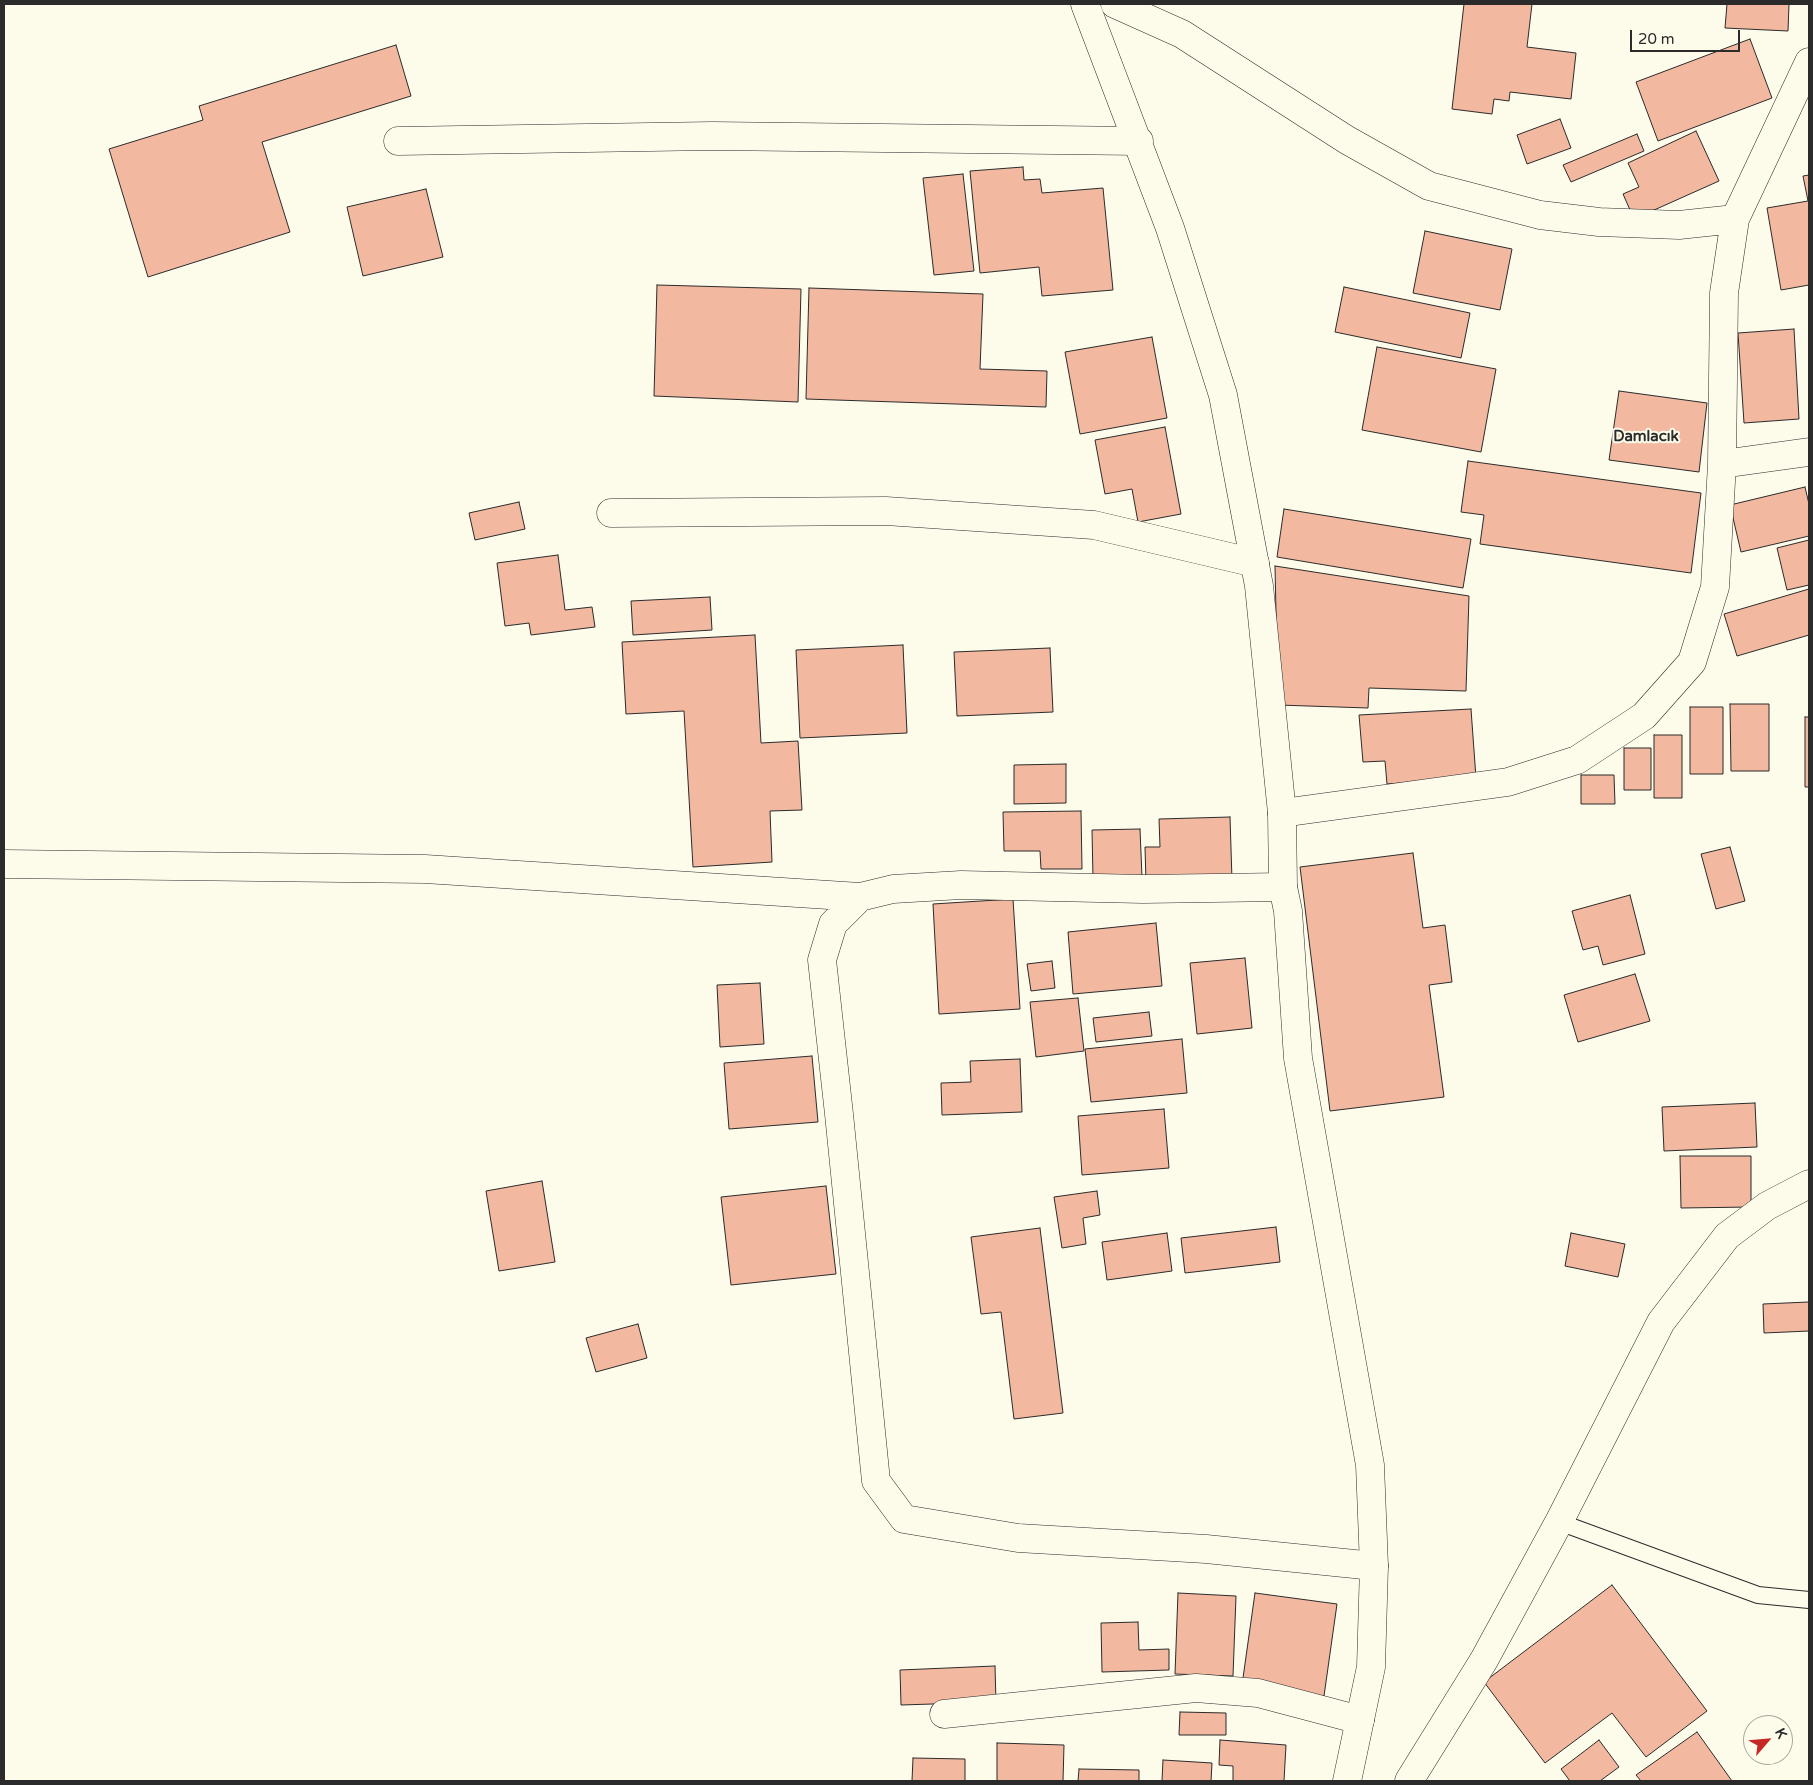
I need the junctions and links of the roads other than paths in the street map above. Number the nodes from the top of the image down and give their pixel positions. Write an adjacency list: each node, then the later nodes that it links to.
1 (1085, 4): 4 (street)
2 (1115, 4): 6 (street)
3 (1809, 62): 6 (street)
4 (1138, 141): 5 (street); 10 (street)
5 (398, 142)
6 (1735, 219): 8 (street)
7 (1809, 452): 8 (street)
8 (1722, 464): 11 (street)
9 (611, 513): 10 (street)
10 (1255, 563): 11 (street)
11 (1282, 813): 13 (street)
12 (4, 864): 14 (street)
13 (1283, 887): 14 (street); 17 (street)
14 (860, 897): 17 (street)
15 (1809, 1184): 16 (street)
16 (1559, 1522): 18 (lane); 22 (street)
17 (1374, 1566): 20 (street)
18 (1809, 1600)
19 (944, 1714): 20 (street)
20 (1360, 1720): 21 (street)
21 (1347, 1781)
22 (1409, 1781)

